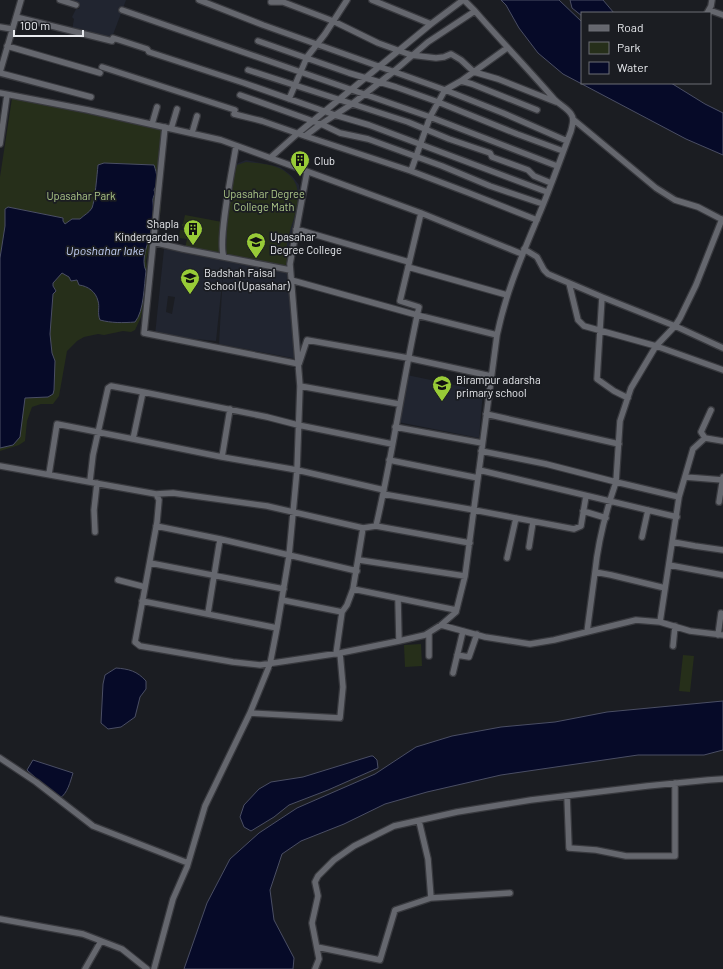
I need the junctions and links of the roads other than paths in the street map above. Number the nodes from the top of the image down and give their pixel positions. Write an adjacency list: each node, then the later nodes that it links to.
1 (21, 0): 15 (street)
2 (60, 0): 9 (street)
3 (199, 0): 21 (street)
4 (347, 0): 16 (street)
5 (372, 0): 17 (street)
6 (463, 0): 11 (street); 17 (street)
7 (712, 0): 12 (street)
8 (271, 2): 16 (street)
9 (76, 5)
10 (122, 10): 30 (street)
11 (475, 11): 23 (street); 25 (street)
12 (708, 12)
13 (711, 13): 14 (street)
14 (723, 15)
15 (16, 17): 19 (street); 46 (street)
16 (333, 21): 21 (street); 24 (street)
17 (431, 24): 24 (street)
18 (0, 27): 19 (street)
19 (12, 29): 22 (street)
20 (258, 41): 26 (street)
21 (316, 44): 26 (street); 28 (street)
22 (7, 46): 33 (street); 34 (street)
23 (507, 48): 32 (street); 49 (street)
24 (399, 50): 25 (street); 28 (street)
25 (411, 55): 31 (street); 32 (street)
26 (307, 57): 30 (street); 35 (street)
27 (102, 66): 65 (street)
28 (378, 67): 31 (street); 35 (street)
29 (248, 70): 38 (street)
30 (300, 72): 38 (street); 39 (street)
31 (393, 72): 37 (street); 40 (street)
32 (474, 72): 36 (street); 49 (street)
33 (0, 73): 45 (street)
34 (100, 73)
35 (365, 78): 37 (street); 39 (street)
36 (461, 81): 40 (street); 53 (street)
37 (380, 82): 42 (street); 48 (street)
38 (296, 86): 46 (street); 47 (street)
39 (351, 90): 42 (street); 47 (street)
40 (445, 90): 48 (street); 67 (street)
41 (0, 93): 43 (street)
42 (364, 94): 50 (street); 57 (street)
43 (7, 95): 60 (street); 69 (street)
44 (240, 95): 59 (street)
45 (91, 97)
46 (289, 99): 54 (street)
47 (339, 100): 50 (street); 54 (street)
48 (438, 102): 57 (street); 71 (street)
49 (557, 103): 58 (street)
50 (352, 104): 55 (street); 63 (street)
51 (157, 107): 60 (street)
52 (177, 109): 62 (street)
53 (537, 110)
54 (325, 111): 55 (street); 59 (street)
55 (335, 115): 61 (street); 68 (street)
56 (197, 116): 64 (street)
57 (430, 117): 63 (street); 74 (street)
58 (574, 120): 67 (street); 82 (street)
59 (313, 121): 61 (street); 65 (street)
60 (152, 124): 62 (street)
61 (321, 124): 66 (street); 73 (street)
62 (168, 128): 64 (street); 84 (street)
63 (426, 130): 68 (street); 77 (street)
64 (192, 133): 70 (street)
65 (297, 134): 66 (street); 72 (street)
66 (305, 136): 75 (street)
67 (567, 141): 71 (street)
68 (421, 143): 73 (street); 78 (street)
69 (0, 144)
70 (236, 146): 72 (street); 86 (street)
71 (563, 151): 74 (street)
72 (270, 158): 76 (street)
73 (416, 158): 75 (street); 79 (street)
74 (557, 166): 77 (street)
75 (411, 171): 81 (street)
76 (307, 172): 80 (street); 83 (street)
77 (551, 183): 78 (street)
78 (547, 192): 79 (street)
79 (543, 204): 81 (street)
80 (421, 213): 85 (street); 87 (street)
81 (537, 220): 85 (street)
82 (722, 220): 94 (street)
83 (296, 229): 87 (street); 88 (street)
84 (153, 242): 86 (street); 100 (street)
85 (523, 251): 90 (street); 91 (street)
86 (224, 257): 88 (street)
87 (408, 264): 91 (street); 93 (street)
88 (290, 270): 89 (street)
89 (291, 280): 93 (street); 100 (street)
90 (569, 283): 92 (street); 95 (street)
91 (507, 295): 96 (street)
92 (602, 297): 94 (street); 95 (street)
93 (417, 315): 96 (street); 99 (street)
94 (675, 326): 97 (street); 98 (street)
95 (601, 330): 97 (street); 105 (street)
96 (497, 335): 102 (street)
97 (656, 346): 101 (street); 105 (street)
98 (723, 348)
99 (408, 358): 100 (street); 102 (street); 106 (street)
100 (299, 364): 103 (street)
101 (723, 370)
102 (491, 376): 109 (street)
103 (300, 386): 106 (street); 110 (street)
104 (143, 392): 107 (street); 112 (street); 114 (street)
105 (628, 398): 118 (street)
106 (399, 404): 111 (street)
107 (230, 409): 110 (street); 120 (street)
108 (711, 410): 113 (street)
109 (486, 414): 116 (street); 118 (street)
110 (298, 425): 117 (street); 123 (street)
111 (395, 427): 116 (street); 117 (street)
112 (99, 432): 114 (street); 125 (street); 129 (street)
113 (706, 438): 115 (street); 126 (street)
114 (133, 439): 120 (street)
115 (723, 441)
116 (482, 443): 119 (street)
117 (392, 444): 121 (street)
118 (619, 444): 130 (street)
119 (481, 451): 124 (street); 130 (street)
120 (222, 457): 123 (street)
121 (390, 460): 127 (street); 132 (street)
122 (0, 466): 125 (street)
123 (297, 470): 132 (street); 141 (street)
124 (479, 470): 127 (street); 134 (street)
125 (49, 474): 129 (street)
126 (685, 477): 128 (street); 135 (street)
127 (478, 478): 138 (street)
128 (723, 479): 137 (street)
129 (90, 481): 131 (street)
130 (616, 482): 135 (street); 136 (street)
131 (97, 483): 133 (street); 149 (street)
132 (384, 492): 138 (street); 147 (street)
133 (156, 494): 141 (street); 146 (street)
134 (586, 496): 136 (street); 140 (street)
135 (679, 497): 142 (street)
136 (610, 501): 139 (street); 144 (street)
137 (718, 502)
138 (474, 510): 143 (street); 153 (street)
139 (648, 510): 142 (street); 150 (street)
140 (583, 511): 144 (street); 145 (street)
141 (294, 513): 148 (street); 156 (street)
142 (677, 517): 152 (street)
143 (516, 518): 145 (street); 157 (street)
144 (606, 518): 162 (street)
145 (533, 522): 154 (street)
146 (156, 526): 151 (street); 159 (street)
147 (376, 526): 148 (street); 153 (street)
148 (363, 528): 158 (street)
149 (95, 532)
150 (642, 537)
151 (220, 539): 156 (street); 164 (street)
152 (673, 542): 155 (street); 160 (street)
153 (470, 543): 165 (street)
154 (529, 547)
155 (723, 550)
156 (289, 556): 161 (street); 169 (street)
157 (507, 558)
158 (359, 560): 161 (street); 165 (street)
159 (150, 563): 164 (street); 167 (street)
160 (669, 565): 163 (street); 168 (street)
161 (357, 571): 170 (street)
162 (595, 572): 168 (street); 183 (street)
163 (723, 575)
164 (214, 576): 169 (street); 176 (street)
165 (465, 576): 174 (street)
166 (118, 580): 167 (street)
167 (145, 587): 173 (street)
168 (665, 588): 178 (street)
169 (284, 589): 172 (street)
170 (353, 589): 171 (street); 175 (street)
171 (398, 599): 174 (street); 187 (street)
172 (282, 600): 175 (street); 181 (street)
173 (142, 601): 176 (street); 194 (street)
174 (456, 610): 179 (street)
175 (342, 612): 189 (street)
176 (208, 613): 181 (street)
177 (721, 613): 186 (street)
178 (660, 622): 180 (street); 183 (street)
179 (441, 625): 182 (street); 184 (street)
180 (675, 626): 186 (street); 188 (street)
181 (277, 628): 194 (street)
182 (463, 631): 185 (street); 190 (street)
183 (587, 632): 185 (street)
184 (429, 633): 187 (street); 191 (street)
185 (477, 634): 192 (street)
186 (720, 635)
187 (399, 641): 189 (street)
188 (673, 646)
189 (338, 654): 194 (street); 196 (street)
190 (457, 655): 192 (street); 195 (street)
191 (429, 656)
192 (469, 657): 193 (street)
193 (472, 663)
194 (270, 664): 196 (street)
195 (453, 673)
196 (250, 713): 202 (street)
197 (0, 758): 202 (street)
198 (723, 780): 199 (street)
199 (675, 783): 200 (street); 200 (street)
200 (567, 796): 201 (street)
201 (419, 821): 204 (street); 207 (street)
202 (188, 863): 210 (street)
203 (510, 893): 204 (street)
204 (431, 898): 207 (street)
205 (0, 919): 206 (street)
206 (101, 941): 208 (street); 209 (street)
207 (317, 947): 211 (street)
208 (85, 969)
209 (147, 969)
210 (154, 969)
211 (315, 969)

